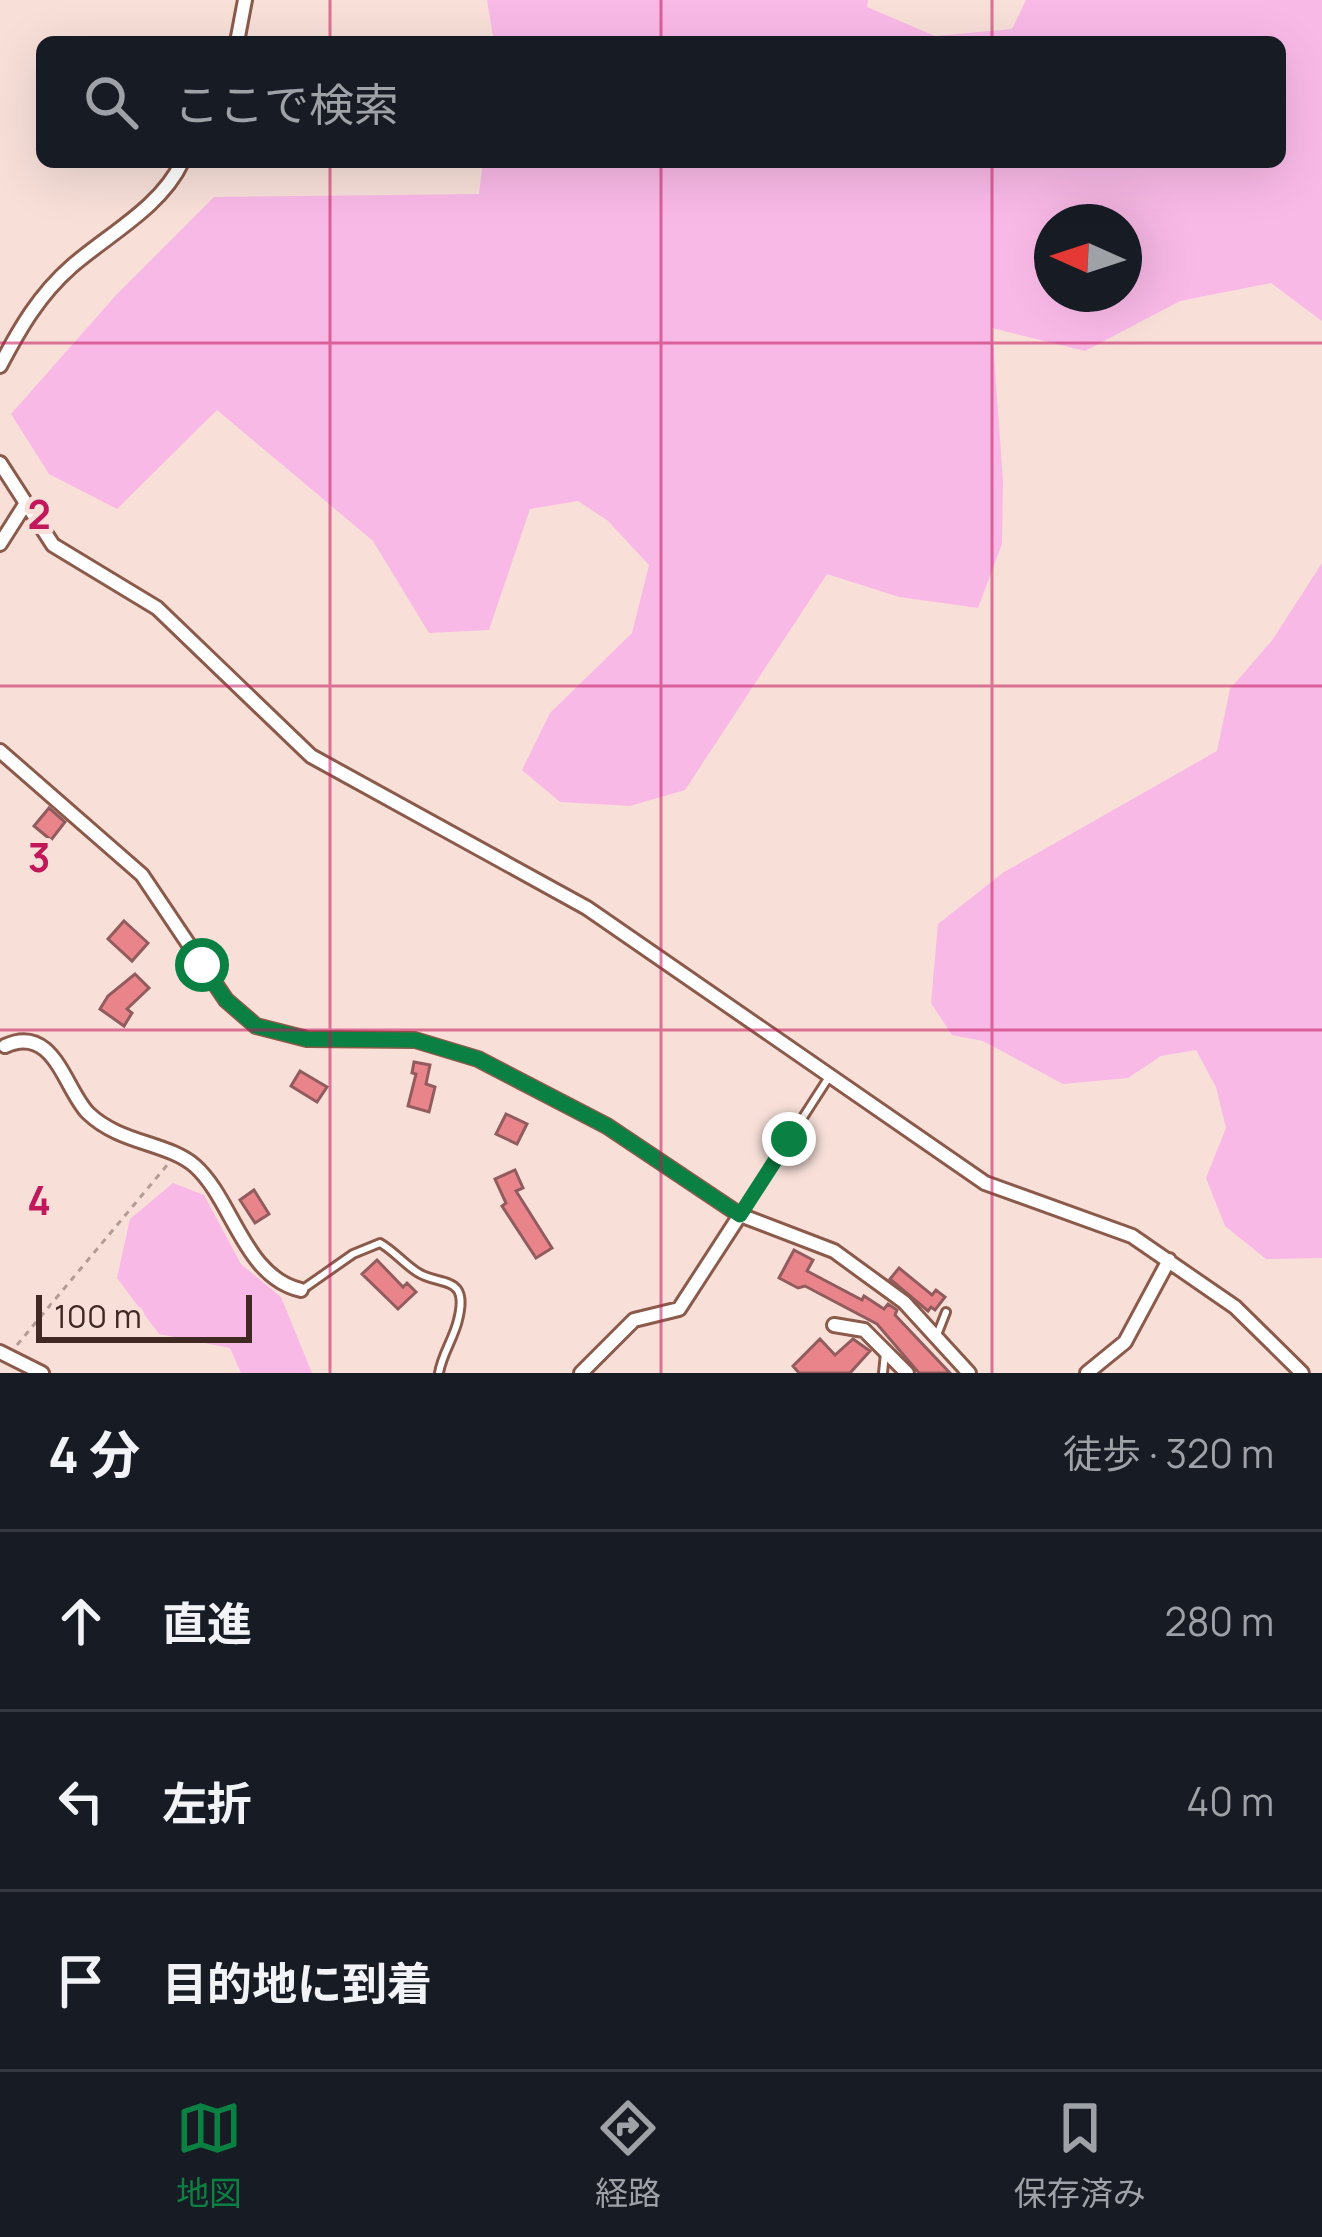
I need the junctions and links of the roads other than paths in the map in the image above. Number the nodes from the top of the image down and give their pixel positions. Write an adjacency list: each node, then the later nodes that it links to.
1 (245, 0): 2 (street)
2 (238, 36)
3 (179, 168): 4 (street)
4 (0, 366)
5 (0, 463): 6 (street)
6 (26, 503): 7 (street); 10 (street)
7 (0, 544)
8 (0, 751): 11 (street)
9 (5, 1046): 13 (street)
10 (830, 1076): 11 (lane); 12 (street)
11 (740, 1215): 16 (street); 21 (street)
12 (1169, 1260): 25 (street); 26 (street)
13 (301, 1290): 20 (lane)
14 (946, 1312): 16 (lane)
15 (834, 1324): 17 (street)
16 (937, 1335): 24 (street)
17 (885, 1352): 22 (lane); 23 (street)
18 (4, 1354): 19 (street)
19 (42, 1373)
20 (439, 1373)
21 (581, 1373)
22 (884, 1373)
23 (907, 1373)
24 (968, 1373)
25 (1087, 1373)
26 (1302, 1373)

